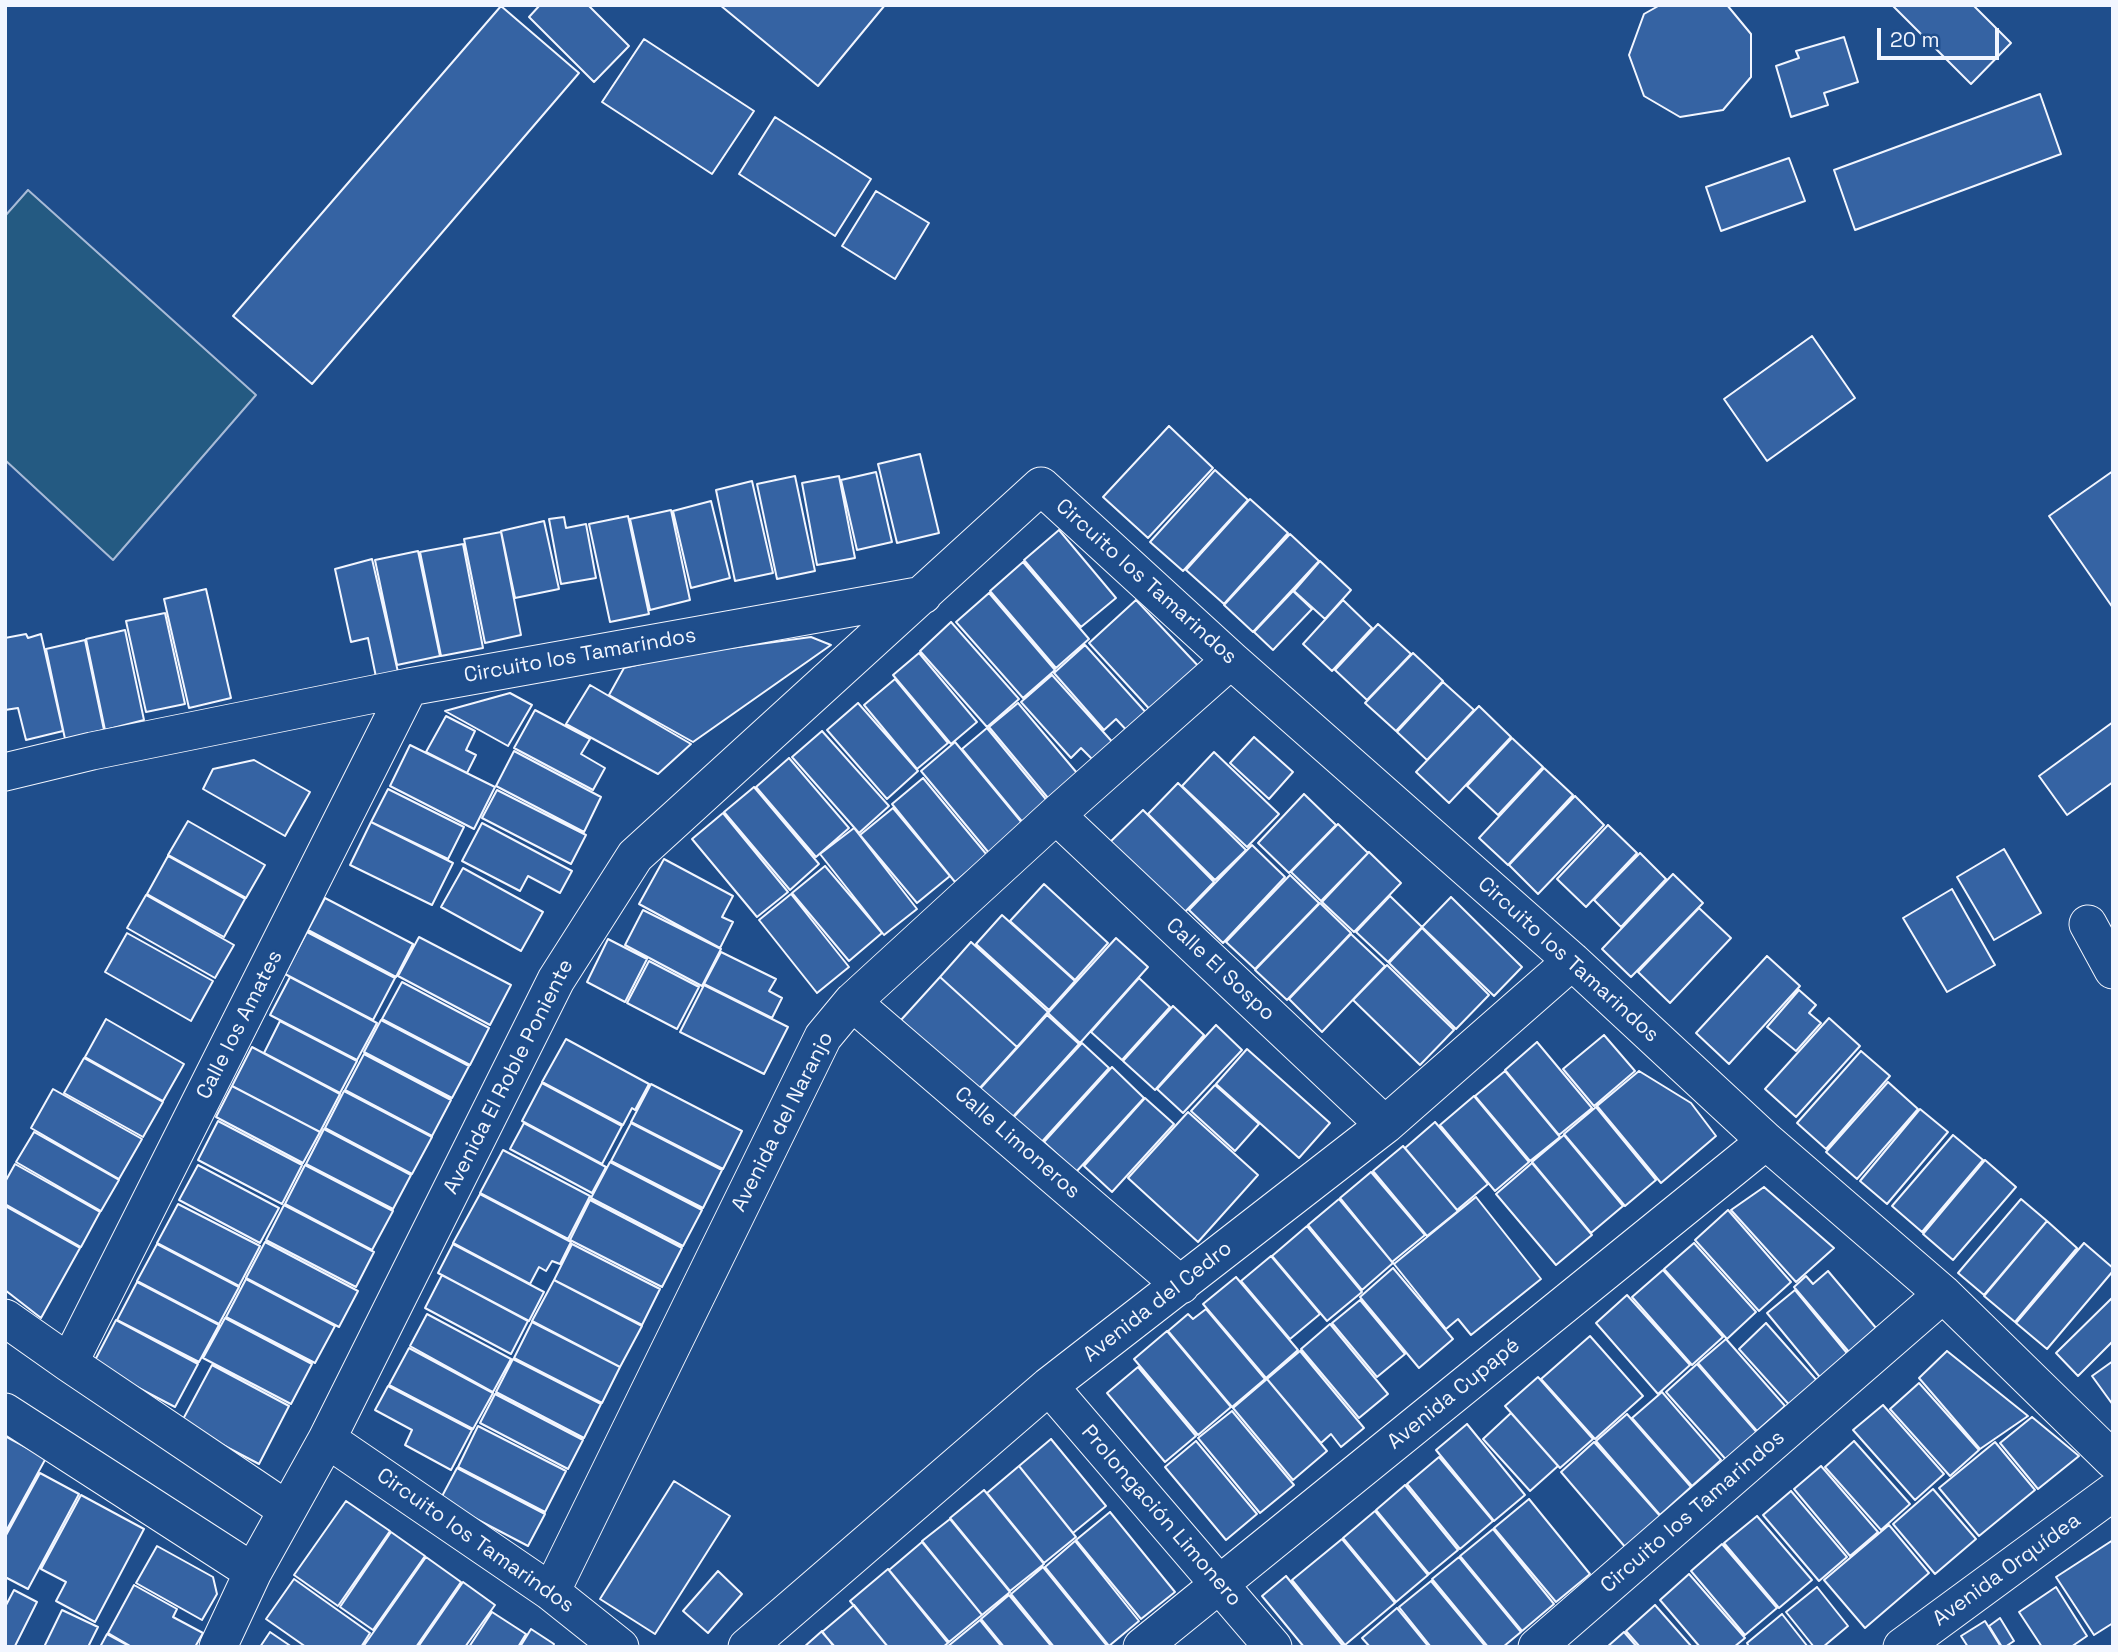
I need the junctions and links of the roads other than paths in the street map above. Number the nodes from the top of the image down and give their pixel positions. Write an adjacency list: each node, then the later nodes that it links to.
1 (923, 595): 2 (street, Circuito los Tamarindos); 3 (street, Circuito los Tamarindos); 18 (street, Avenida El Roble Poniente)
2 (1231, 660): 5 (street, Avenida del Naranjo); 7 (street, Circuito los Tamarindos)
3 (409, 687): 4 (street, Circuito los Tamarindos); 15 (street, Calle los Amates)
4 (5, 772)
5 (1056, 815): 9 (street, Avenida del Naranjo); 10 (street, Calle El Sospo)
6 (2088, 924): 8 (street)
7 (1572, 961): 10 (street, Avenida del Cedro); 11 (street, Circuito los Tamarindos)
8 (2113, 971)
9 (852, 1002): 12 (street, Calle Limoneros); 24 (street, Avenida del Naranjo)
10 (1385, 1125): 12 (street, Avenida del Cedro)
11 (1766, 1141): 13 (street, Circuito los Tamarindos); 23 (street, Avenida Cupapé)
12 (1181, 1285): 16 (street, Avenida del Cedro)
13 (1943, 1294): 19 (street, Circuito los Tamarindos); 30 (street, Circuito los Tamarindos)
14 (5, 1318): 15 (street)
15 (69, 1363): 21 (street)
16 (1049, 1386): 23 (street, Prolongación Limonero); 27 (street, Avenida del Cedro)
17 (5, 1412): 22 (street)
18 (327, 1439): 21 (street, Avenida El Roble Poniente); 24 (street, Circuito los Tamarindos)
19 (2113, 1460)
20 (2113, 1492): 31 (street, Avenida Orquídea)
21 (287, 1510): 22 (street, Avenida El Roble Poniente)
22 (253, 1572): 25 (street, Avenida El Roble Poniente)
23 (1220, 1585): 28 (street, Avenida Cupapé); 29 (street, Prolongación Limonero)
24 (551, 1592): 26 (street, Circuito los Tamarindos)
25 (218, 1647)
26 (620, 1647)
27 (747, 1647)
28 (1142, 1647)
29 (1273, 1647)
30 (1537, 1647)
31 (1902, 1647)

